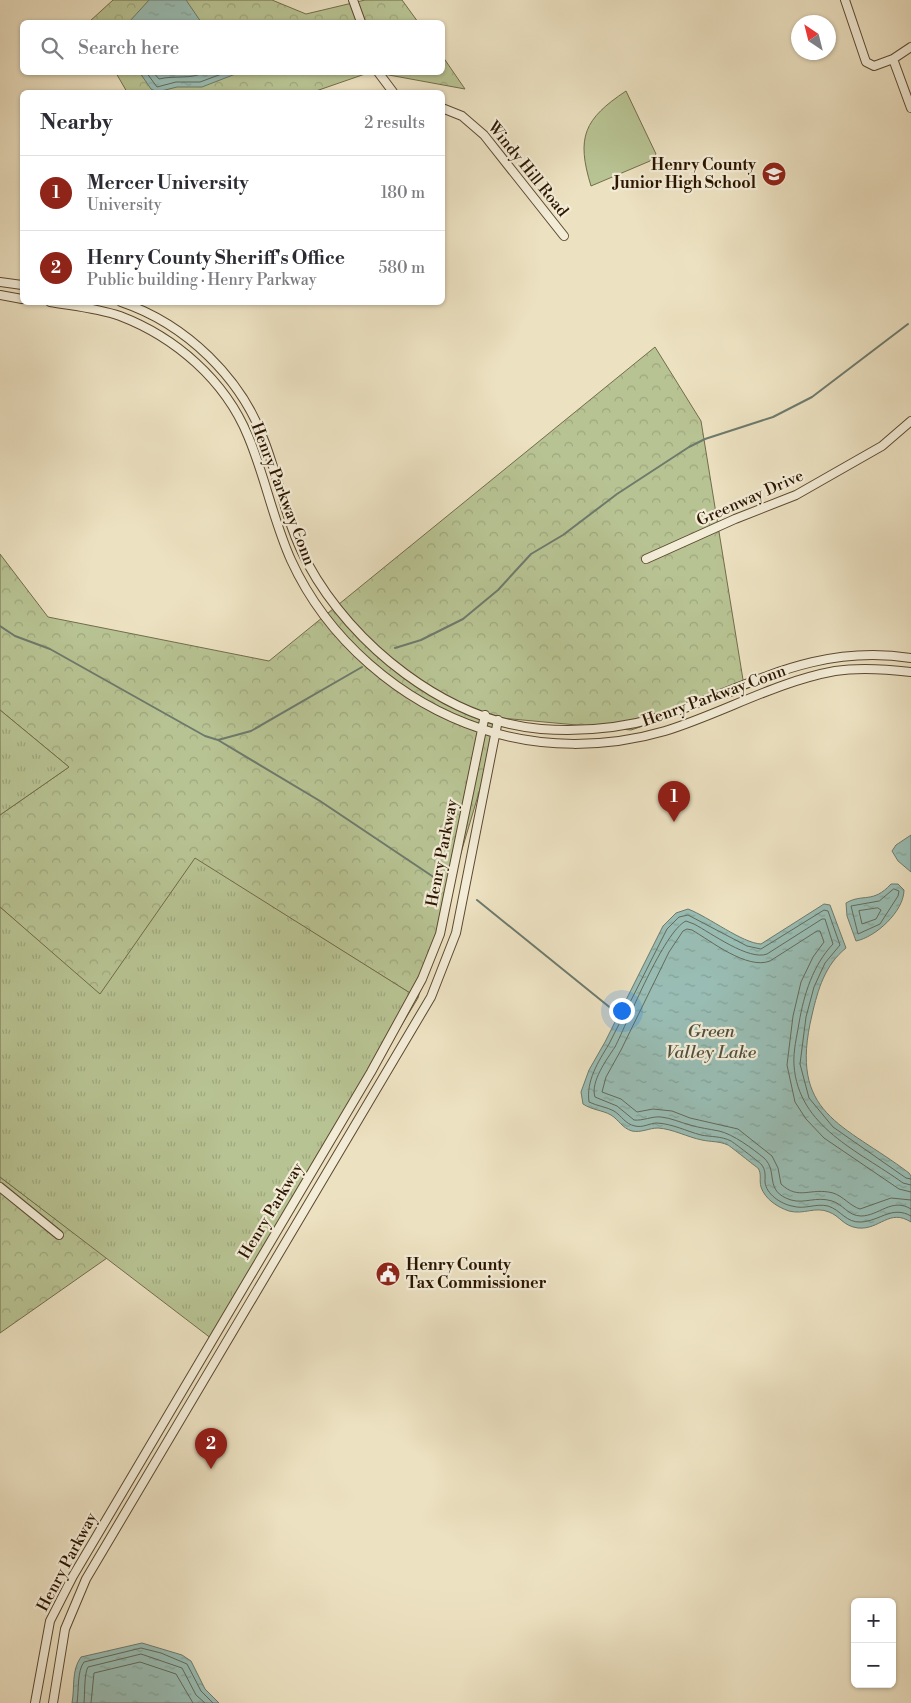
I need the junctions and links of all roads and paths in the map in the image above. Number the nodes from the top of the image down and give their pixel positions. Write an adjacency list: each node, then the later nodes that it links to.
1 (354, 0): 3 (street)
2 (845, 0): 5 (street)
3 (360, 20)
4 (911, 47): 5 (street)
5 (893, 60): 8 (street)
6 (380, 75): 7 (street)
7 (392, 90)
8 (911, 108)
9 (445, 109): 10 (street, Windy Hill Road)
10 (564, 236)
11 (0, 282): 12 (street)
12 (20, 285)
13 (0, 295): 14 (street)
14 (20, 299)
15 (66, 305): 23 (street, Henry Parkway Conn)
16 (127, 305): 21 (street, Henry Parkway Conn)
17 (911, 422): 18 (street, Greenway Drive)
18 (646, 559)
19 (911, 658): 22 (street, Henry Parkway Conn)
20 (911, 672): 24 (street, Henry Parkway Conn)
21 (485, 715): 22 (street, Henry Parkway Conn); 23 (street, Henry Parkway)
22 (498, 720): 24 (street, Henry Parkway)
23 (480, 729): 24 (street, Henry Parkway Conn); 27 (street, Henry Parkway)
24 (495, 733): 28 (street, Henry Parkway)
25 (0, 1187): 26 (street)
26 (59, 1235)
27 (35, 1703)
28 (53, 1703)

